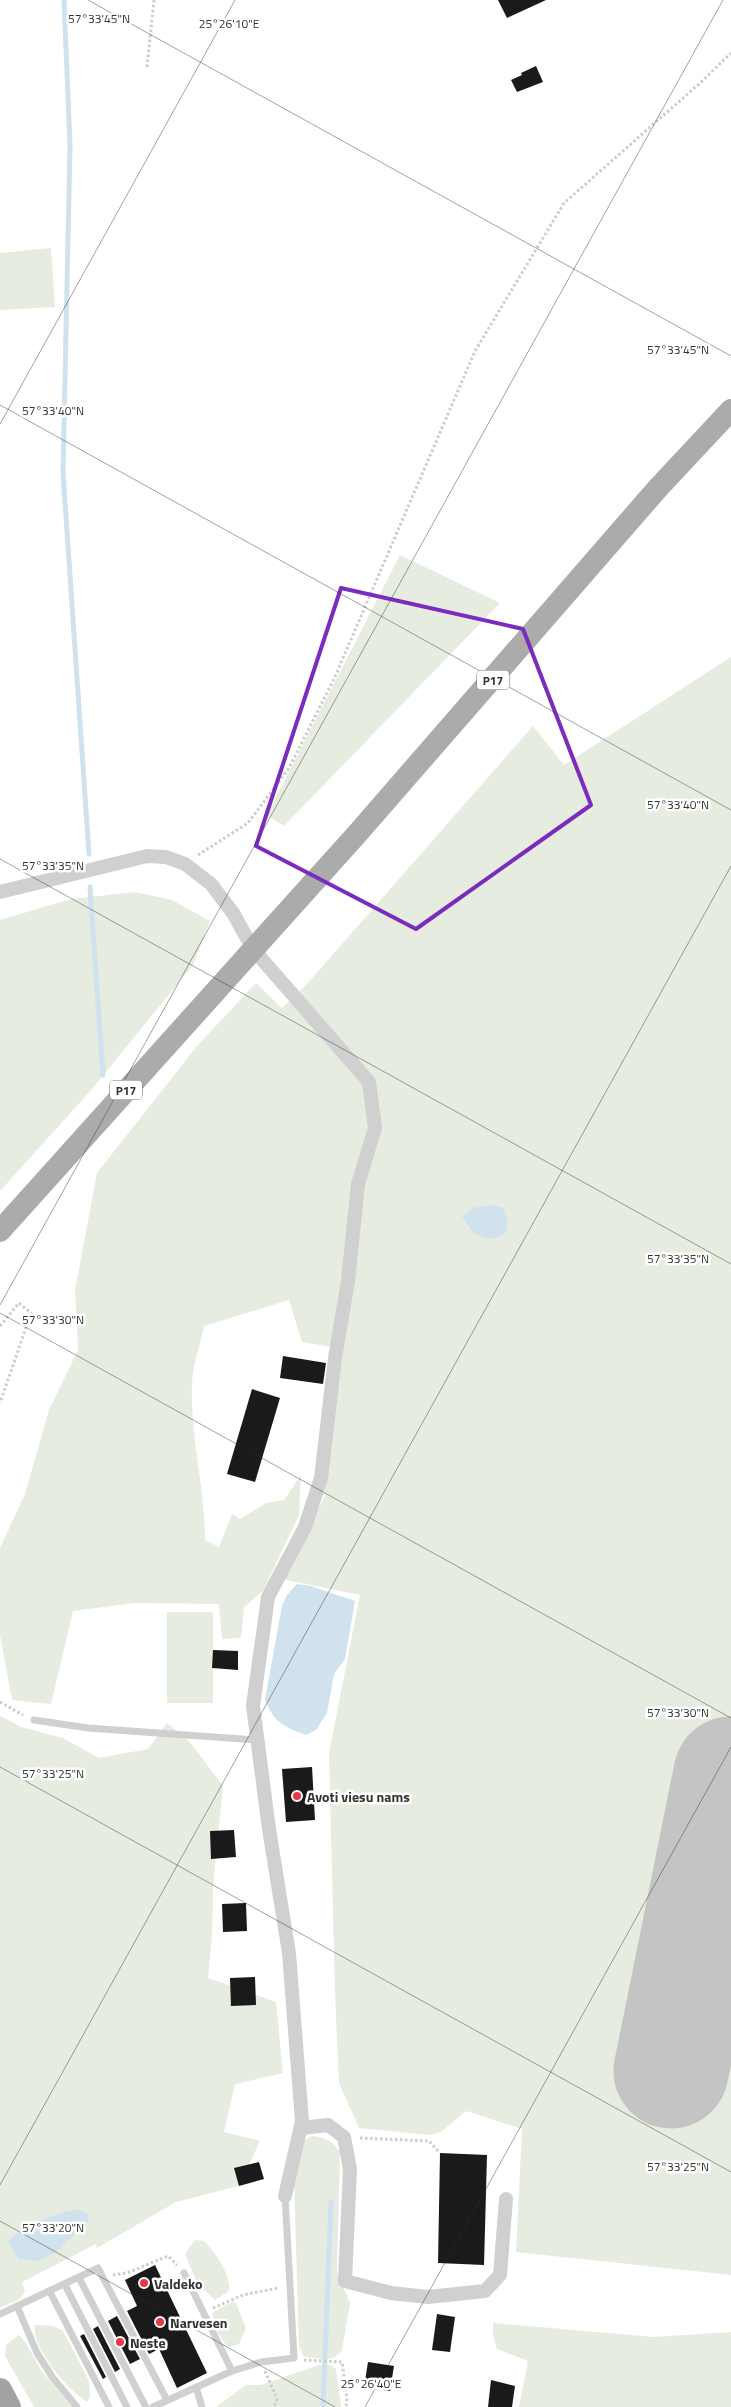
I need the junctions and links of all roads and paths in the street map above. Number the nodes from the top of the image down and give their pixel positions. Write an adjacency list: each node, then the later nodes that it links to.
1 (154, 0): 3 (path)
2 (731, 53): 5 (path)
3 (147, 67)
4 (731, 410): 7 (main road, P17)
5 (185, 864): 6 (street); 7 (street)
6 (0, 892)
7 (253, 949): 8 (main road, P17); 13 (street)
8 (0, 1231)
9 (0, 1326): 10 (path)
10 (0, 1403)
11 (0, 1702): 12 (path)
12 (34, 1720): 13 (lane)
13 (258, 1740): 14 (street)
14 (301, 2128): 15 (street); 17 (street)
15 (344, 2137): 16 (path); 18 (street)
16 (440, 2153)
17 (285, 2196): 23 (lane)
18 (506, 2198)
19 (184, 2273): 20 (path); 26 (lane)
20 (103, 2276): 21 (lane); 33 (lane)
21 (79, 2278): 22 (lane); 38 (lane)
22 (65, 2285): 24 (lane); 37 (lane)
23 (290, 2286): 26 (path); 29 (lane)
24 (50, 2292): 25 (lane); 36 (lane)
25 (17, 2306): 27 (lane); 35 (lane)
26 (203, 2312): 30 (lane)
27 (0, 2314)
28 (319, 2361): 42 (path)
29 (260, 2362): 30 (lane); 41 (path)
30 (232, 2372): 31 (lane)
31 (196, 2387): 33 (lane); 40 (lane)
32 (0, 2390): 34 (highway)
33 (167, 2400): 39 (lane)
34 (9, 2407)
35 (77, 2407)
36 (108, 2407)
37 (127, 2407)
38 (146, 2407)
39 (153, 2407)
40 (202, 2407)
41 (274, 2407)
42 (346, 2407)

